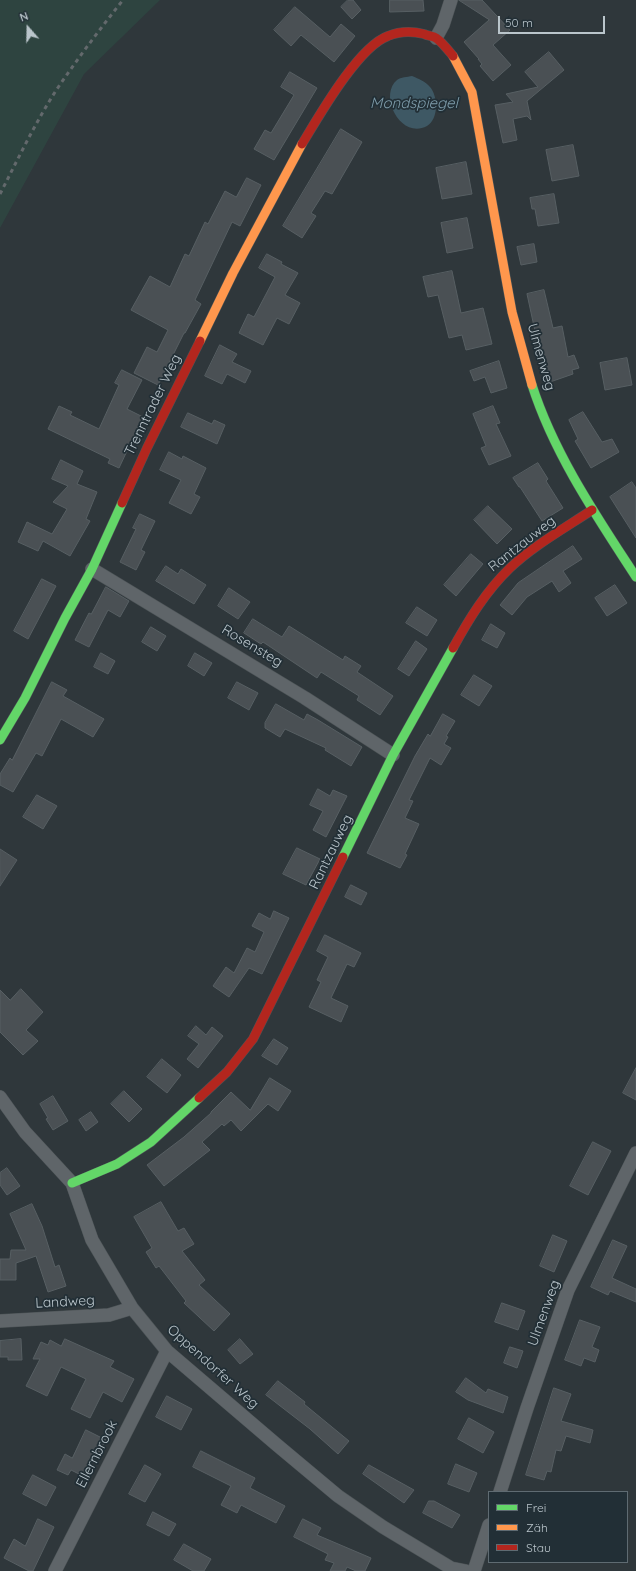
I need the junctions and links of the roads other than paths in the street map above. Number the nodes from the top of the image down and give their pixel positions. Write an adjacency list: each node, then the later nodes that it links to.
1 (451, 0): 2 (street)
2 (436, 38): 3 (street, Ulmenweg); 4 (street, Trenntrader Weg)
3 (592, 510): 5 (street, Ulmenweg); 7 (street, Rantzauweg)
4 (92, 569): 6 (street, Trenntrader Weg); 7 (street, Rosensteg)
5 (636, 577)
6 (0, 740)
7 (393, 755): 10 (street, Rantzauweg)
8 (0, 1097): 10 (street, Oppendorfer Weg)
9 (636, 1153): 14 (street, Ulmenweg)
10 (72, 1183): 11 (street, Oppendorfer Weg)
11 (132, 1308): 12 (street, Landweg); 13 (street, Oppendorfer Weg)
12 (0, 1321)
13 (167, 1351): 16 (street, Oppendorfer Weg); 17 (street, Ellernbrook)
14 (500, 1491)
15 (488, 1528): 19 (street)
16 (450, 1569): 18 (street, Oppendorfer Weg)
17 (54, 1571)
18 (466, 1571)
19 (474, 1571)

